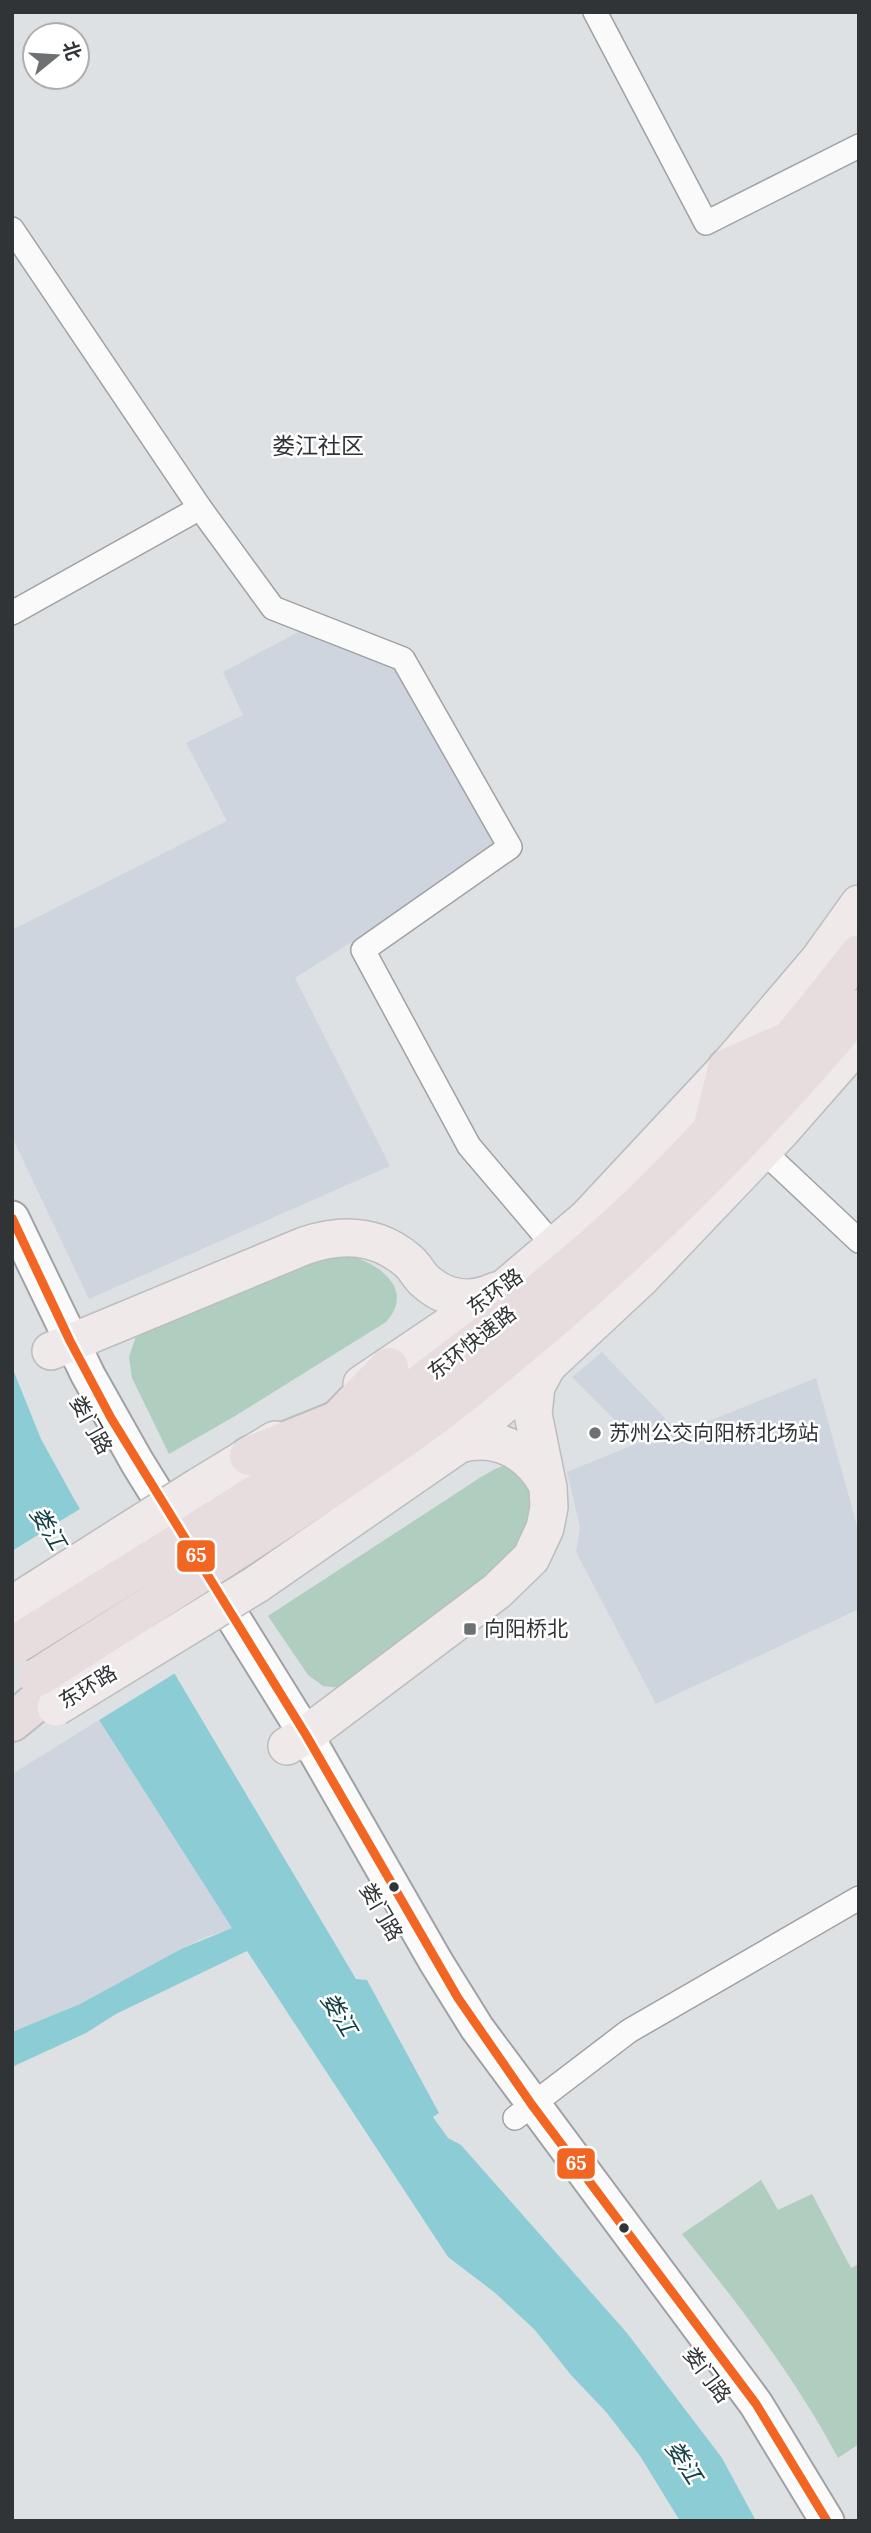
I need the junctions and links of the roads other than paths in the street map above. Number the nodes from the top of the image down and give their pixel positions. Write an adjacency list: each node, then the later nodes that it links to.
1 (595, 12): 2 (street)
2 (859, 146)
3 (12, 229): 4 (street)
4 (200, 508): 5 (street); 16 (street)
5 (12, 613)
6 (859, 904): 11 (main road, 东环路)
7 (859, 954): 10 (highway, 东环快速路)
8 (859, 1009): 10 (highway, 东环快速路)
9 (859, 1042): 13 (main road, 东环路)
10 (803, 1052): 11 (highway); 12 (highway, 东环快速路); 28 (highway, 东环快速路)
11 (727, 1068): 12 (highway); 16 (main road, 东环路)
12 (711, 1131): 22 (highway, 东环快速路)
13 (762, 1150): 15 (street); 21 (main road, 东环路)
14 (12, 1218): 20 (main road, 娄门路)
15 (859, 1241)
16 (554, 1246): 19 (main road, 东环路)
17 (12, 1270): 20 (main road, 娄门路)
18 (419, 1275): 19 (main road); 20 (main road); 22 (main road)
19 (506, 1287): 22 (main road, 东环路)
20 (60, 1346): 34 (main road, 娄门路)
21 (550, 1363): 24 (main road, 东环路); 27 (main road)
22 (401, 1378): 23 (highway); 25 (main road, 东环路); 26 (highway, 东环快速路)
23 (339, 1419): 25 (highway); 26 (highway)
24 (459, 1444): 27 (main road); 31 (main road, 东环路, bridge)
25 (249, 1456): 28 (main road, 东环路)
26 (291, 1470): 28 (highway, 东环快速路)
27 (547, 1484): 34 (main road)
28 (217, 1519): 29 (main road, 东环路, bridge); 30 (highway, 东环快速路, bridge); 31 (highway, 东环快速路, bridge)
29 (12, 1605)
30 (14, 1645)
31 (38, 1693): 32 (highway, 东环快速路); 33 (main road, 东环路)
32 (12, 1722)
33 (12, 1730)
34 (297, 1741): 36 (main road, 娄门路)
35 (859, 1898): 36 (street)
36 (523, 2111): 37 (main road, 娄门路); 38 (main road, 娄门路)
37 (802, 2521)
38 (827, 2521)

